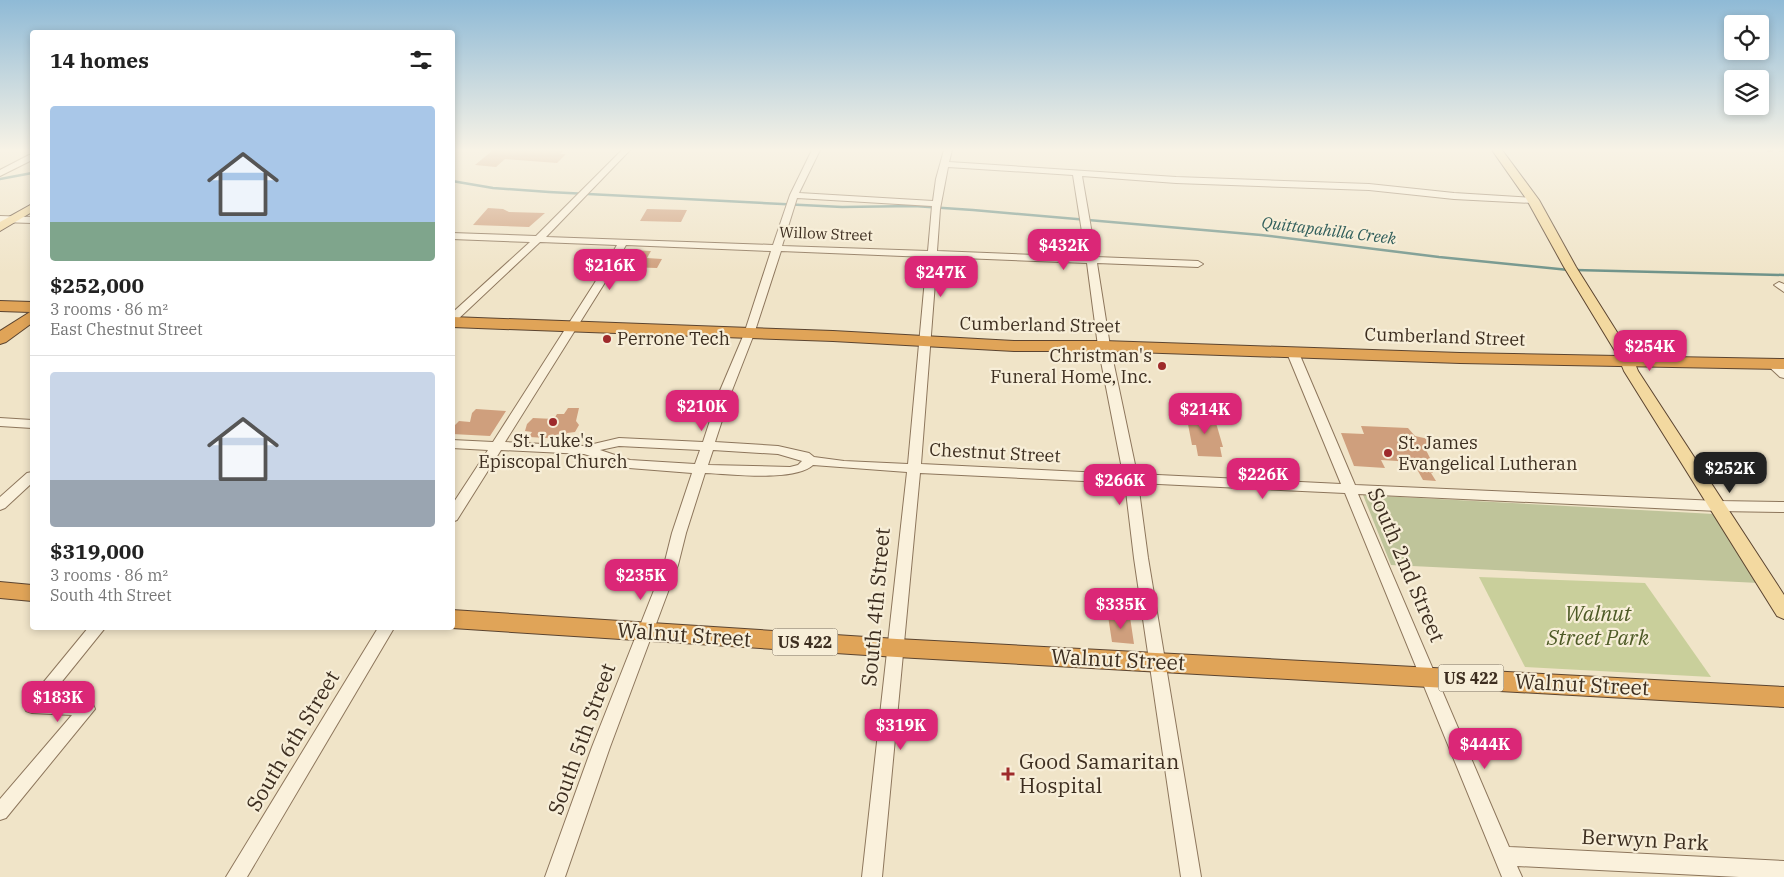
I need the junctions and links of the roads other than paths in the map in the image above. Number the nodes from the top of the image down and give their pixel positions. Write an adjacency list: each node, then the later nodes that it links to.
1 (589, 191): 15 (street)
2 (797, 191): 8 (street, South 5th Street)
3 (939, 191): 9 (street, South 4th Street)
4 (1080, 191): 19 (street)
5 (1406, 191): 7 (street)
6 (1526, 191): 7 (main road)
7 (1533, 200): 21 (main road)
8 (792, 201): 9 (street); 17 (street, South 5th Street)
9 (936, 206): 18 (street, South 4th Street)
10 (30, 208): 11 (main road)
11 (6, 219): 12 (street); 13 (main road)
12 (30, 220)
13 (0, 226)
14 (455, 236): 15 (street, Willow Street)
15 (540, 239): 16 (street, Willow Street); 25 (street)
16 (623, 242): 17 (street, Willow Street); 27 (street)
17 (777, 247): 18 (street, Willow Street); 28 (street, South 5th Street)
18 (932, 252): 19 (street, Willow Street); 30 (street, South 4th Street)
19 (1092, 260): 20 (street, Willow Street); 31 (street)
20 (1198, 264)
21 (1572, 270): 33 (main road)
22 (0, 306): 23 (highway)
23 (30, 307)
24 (30, 317): 29 (highway)
25 (455, 317)
26 (455, 320): 27 (highway, Cumberland Street)
27 (573, 326): 28 (highway, Cumberland Street); 38 (street)
28 (749, 334): 30 (highway, Cumberland Street); 39 (street, South 5th Street)
29 (0, 339)
30 (924, 342): 31 (highway, Cumberland Street); 42 (street, South 4th Street)
31 (1104, 346): 32 (highway, Cumberland Street); 45 (street)
32 (1293, 353): 33 (highway, Cumberland Street); 46 (street, South 2nd Street)
33 (1627, 361): 34 (highway, Cumberland Street); 48 (main road)
34 (1780, 368)
35 (0, 422): 36 (street)
36 (30, 424)
37 (455, 444): 38 (street, Chestnut Street)
38 (498, 445): 40 (street, Chestnut Street); 50 (street)
39 (708, 446): 40 (street, Chestnut Street); 41 (street, Chestnut Street); 43 (street, South 5th Street)
40 (585, 450): 43 (street, Chestnut Street)
41 (810, 461): 42 (street, Chestnut Street); 43 (street, Chestnut Street)
42 (914, 468): 45 (street, Chestnut Street); 58 (street, South 4th Street)
43 (701, 469): 57 (street, South 5th Street)
44 (30, 478): 47 (street)
45 (1131, 479): 46 (street, Chestnut Street); 59 (street)
46 (1350, 490): 48 (street, Chestnut Street); 60 (street, South 2nd Street)
47 (0, 505)
48 (1718, 506): 49 (street, Chestnut Street); 53 (main road)
49 (1784, 507)
50 (455, 512)
51 (0, 590): 52 (highway)
52 (30, 593)
53 (1784, 611)
54 (455, 619): 57 (highway, Walnut Street / US 422)
55 (96, 630): 62 (street)
56 (385, 630): 65 (street, South 6th Street)
57 (645, 632): 58 (highway, Walnut Street / US 422); 66 (street, South 5th Street)
58 (897, 648): 59 (highway, Walnut Street / US 422); 67 (street, South 4th Street)
59 (1158, 662): 60 (highway, Walnut Street / US 422); 68 (street)
60 (1428, 676): 61 (highway, Walnut Street / US 422); 63 (street, South 2nd Street)
61 (1784, 696)
62 (0, 812)
63 (1504, 856): 64 (street, Berwyn Park); 69 (street, South 2nd Street)
64 (1784, 870)
65 (236, 877)
66 (555, 877)
67 (872, 877)
68 (1195, 877)
69 (1512, 877)

